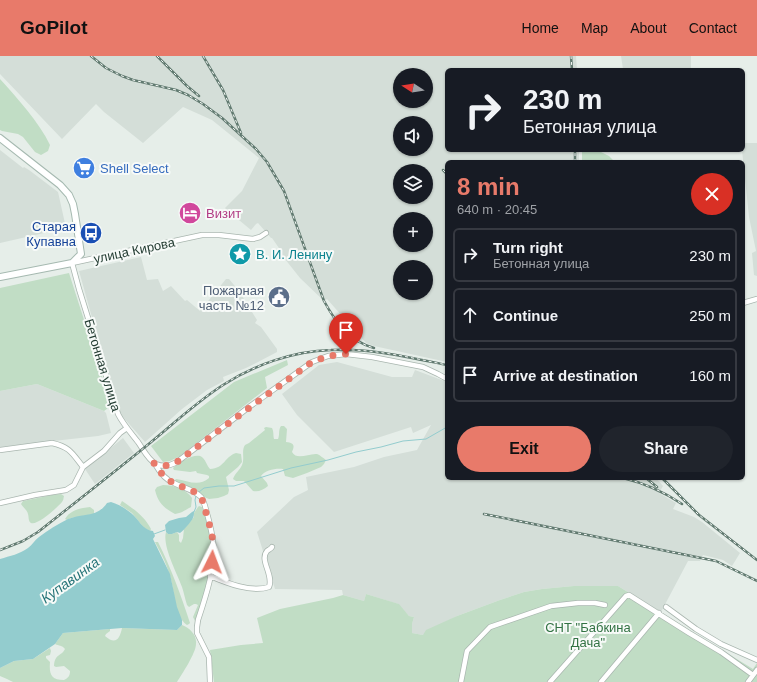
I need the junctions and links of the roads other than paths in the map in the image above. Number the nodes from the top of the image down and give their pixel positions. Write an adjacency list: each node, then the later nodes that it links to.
1 (0, 138): 3 (street)
2 (266, 233): 3 (street, улица Кирова)
3 (72, 262): 4 (street, улица Кирова); 8 (street, Бетонная улица)
4 (0, 277)
5 (757, 299): 6 (street)
6 (745, 302)
7 (445, 378): 10 (street)
8 (127, 428): 10 (street, Бетонная улица); 11 (street)
9 (0, 450): 11 (street)
10 (154, 463): 14 (street, Бетонная улица)
11 (83, 467): 12 (street)
12 (0, 503)
13 (272, 547): 14 (street)
14 (210, 576): 21 (street, Бетонная улица)
15 (605, 605): 22 (street)
16 (666, 607): 18 (street)
17 (659, 613): 20 (street); 23 (street); 24 (street)
18 (757, 660)
19 (757, 670): 20 (street)
20 (753, 675): 25 (street)
21 (210, 682)
22 (461, 682)
23 (550, 682)
24 (601, 682)
25 (748, 682)

